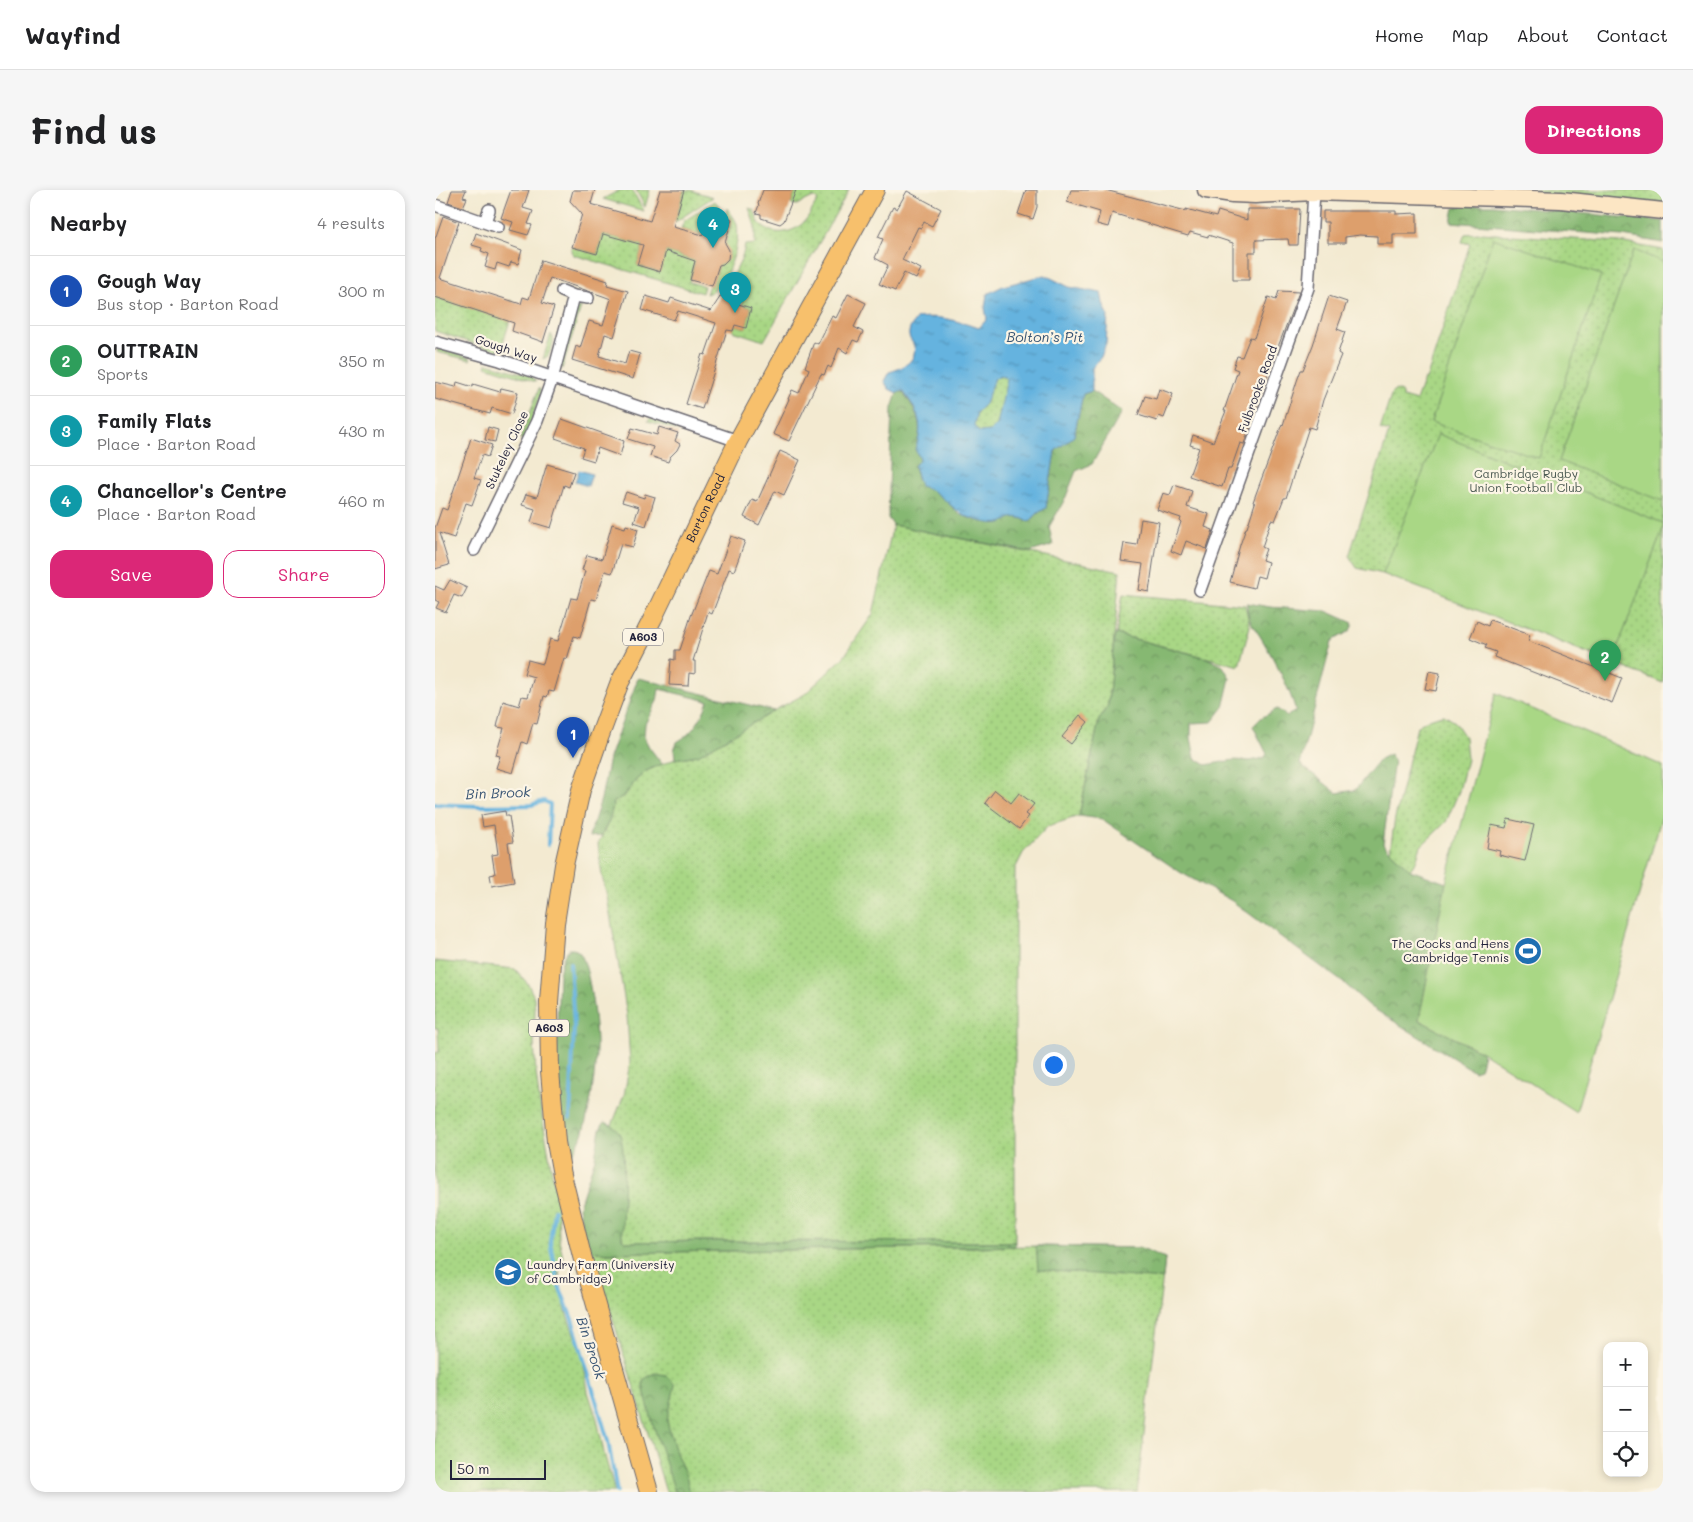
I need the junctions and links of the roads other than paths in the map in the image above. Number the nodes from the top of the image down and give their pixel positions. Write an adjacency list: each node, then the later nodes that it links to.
1 (875, 190): 15 (main road, Barton Road / A603)
2 (1206, 190): 3 (street)
3 (1255, 192): 4 (street)
4 (1314, 192): 7 (street); 17 (street, Fulbrooke Road)
5 (435, 205): 8 (street)
6 (489, 210): 8 (street)
7 (1663, 211)
8 (485, 222): 9 (street)
9 (499, 227)
10 (562, 291): 11 (street)
11 (574, 296): 12 (street); 14 (street, Stukeley Close)
12 (588, 298)
13 (435, 342): 14 (street, Gough Way)
14 (552, 379): 15 (street, Gough Way); 16 (street, Stukeley Close)
15 (738, 441): 18 (main road, Barton Road / A603)
16 (474, 550)
17 (1200, 590)
18 (649, 1492)

